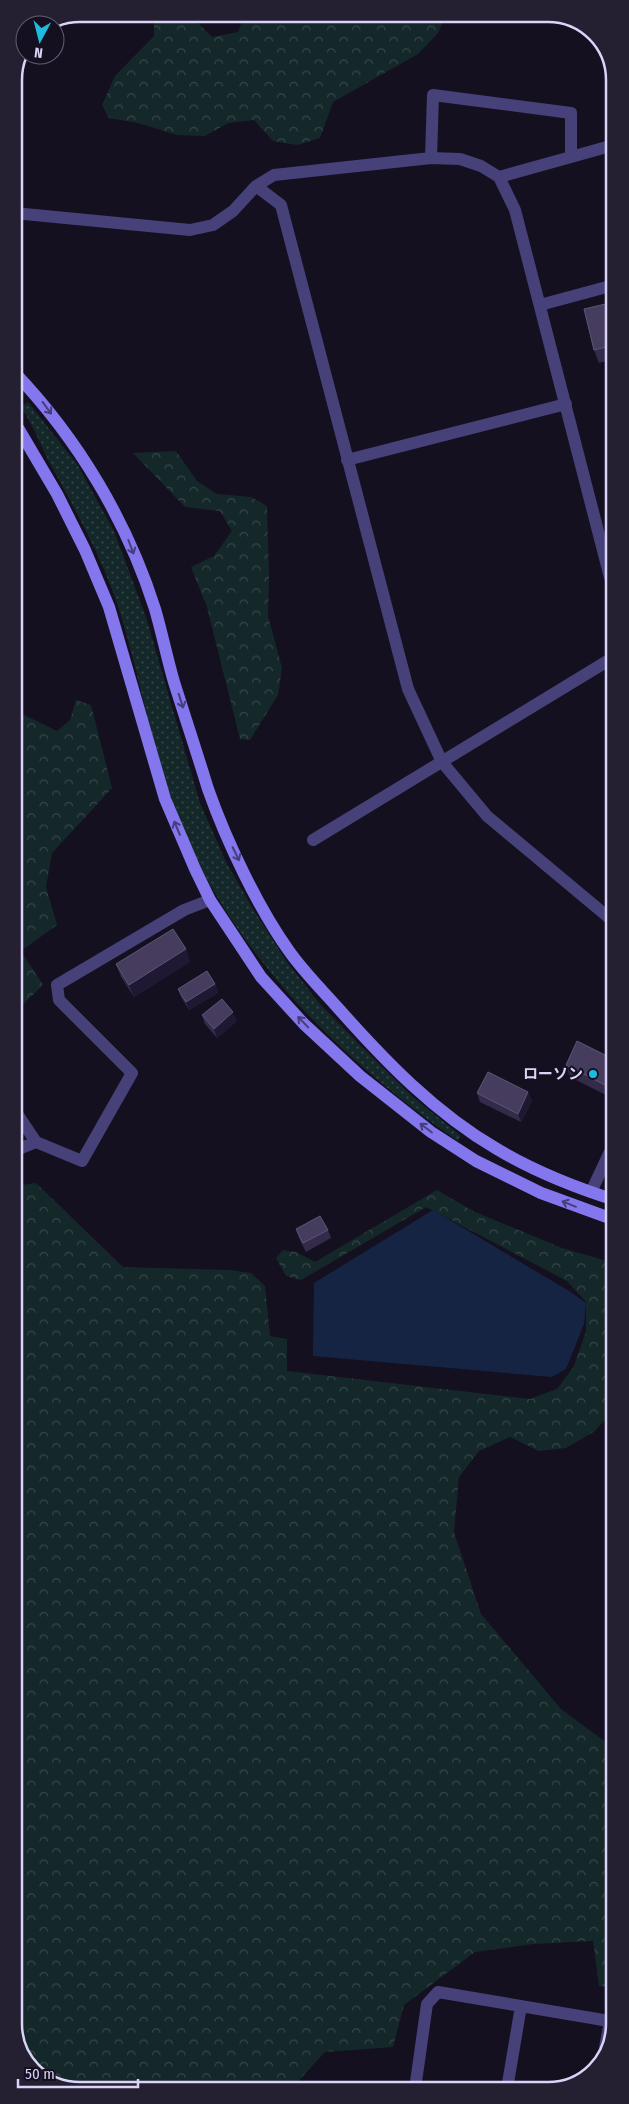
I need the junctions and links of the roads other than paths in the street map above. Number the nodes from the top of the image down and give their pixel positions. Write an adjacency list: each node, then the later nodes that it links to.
1 (606, 147): 2 (street)
2 (571, 156): 3 (street); 4 (street)
3 (431, 158): 4 (street); 5 (street)
4 (499, 177): 8 (street)
5 (256, 186): 6 (street); 12 (street)
6 (22, 214)
7 (606, 287): 8 (street)
8 (540, 305): 10 (street)
9 (22, 381): 23 (street, one-way to 23)
10 (566, 404): 12 (street); 13 (street)
11 (22, 435): 17 (street, one-way to 11)
12 (347, 460): 15 (street)
13 (606, 562)
14 (606, 662): 15 (street)
15 (442, 762): 16 (street); 18 (street)
16 (313, 840)
17 (210, 900): 20 (street); 25 (street, one-way to 17)
18 (606, 915)
19 (22, 1121): 20 (street)
20 (36, 1142): 21 (street)
21 (22, 1148)
22 (606, 1160): 23 (street)
23 (591, 1192): 24 (street)
24 (606, 1197)
25 (606, 1217)
26 (521, 2006): 27 (street); 28 (street); 29 (street)
27 (606, 2021)
28 (416, 2082)
29 (508, 2082)

